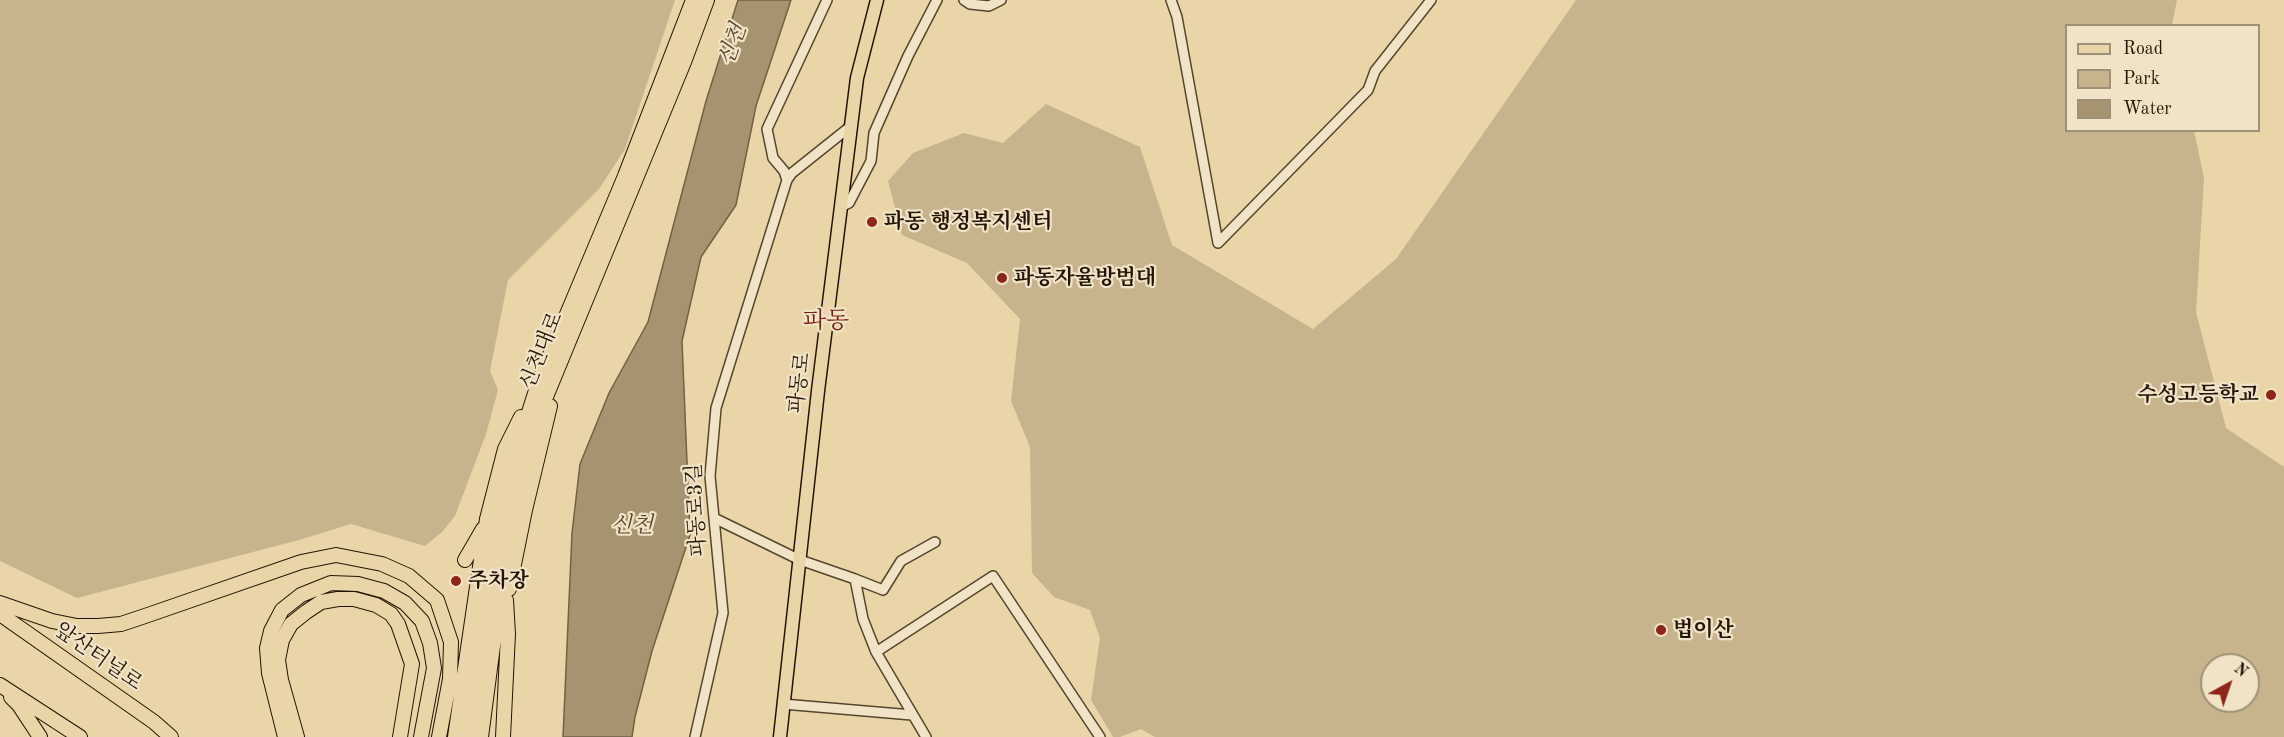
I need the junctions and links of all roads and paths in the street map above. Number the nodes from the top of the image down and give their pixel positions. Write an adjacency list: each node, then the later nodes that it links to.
1 (693, 0): 11 (highway, 신천대로)
2 (707, 0): 11 (highway, 신천대로)
3 (827, 0): 12 (street)
4 (877, 0): 10 (main road, 파동로)
5 (937, 0): 13 (street)
6 (964, 0): 7 (street)
7 (1001, 0)
8 (1171, 0): 9 (street)
9 (1431, 0)
10 (851, 126): 12 (street); 13 (main road, 파동로)
11 (631, 176): 14 (highway, 신천대로); 15 (highway, 신천대로)
12 (787, 180): 16 (street, 파동로3길)
13 (841, 207): 20 (main road, 파동로)
14 (569, 340): 22 (highway); 41 (highway, 신천대로)
15 (539, 381): 17 (highway); 40 (highway, 신천대로)
16 (714, 518): 20 (street); 44 (street, 파동로3길)
17 (487, 519): 19 (highway); 27 (highway)
18 (934, 542): 21 (street)
19 (465, 560)
20 (800, 560): 21 (street); 29 (main road, 파동로)
21 (855, 579): 26 (street)
22 (506, 600): 42 (highway); 43 (highway)
23 (0, 603): 38 (highway)
24 (0, 614): 33 (highway, 앞산터널로)
25 (460, 616): 27 (highway)
26 (876, 652): 30 (street); 47 (street)
27 (466, 660): 39 (highway)
28 (0, 686): 31 (highway); 32 (highway)
29 (783, 704): 30 (street); 45 (main road, 파동로)
30 (912, 715): 46 (street)
31 (40, 737)
32 (80, 737)
33 (171, 737)
34 (285, 737): 37 (highway)
35 (297, 737): 36 (highway)
36 (400, 737)
37 (421, 737)
38 (439, 737)
39 (455, 737)
40 (469, 737)
41 (481, 737)
42 (490, 737)
43 (502, 737)
44 (695, 737)
45 (780, 737)
46 (926, 737)
47 (1100, 737)

